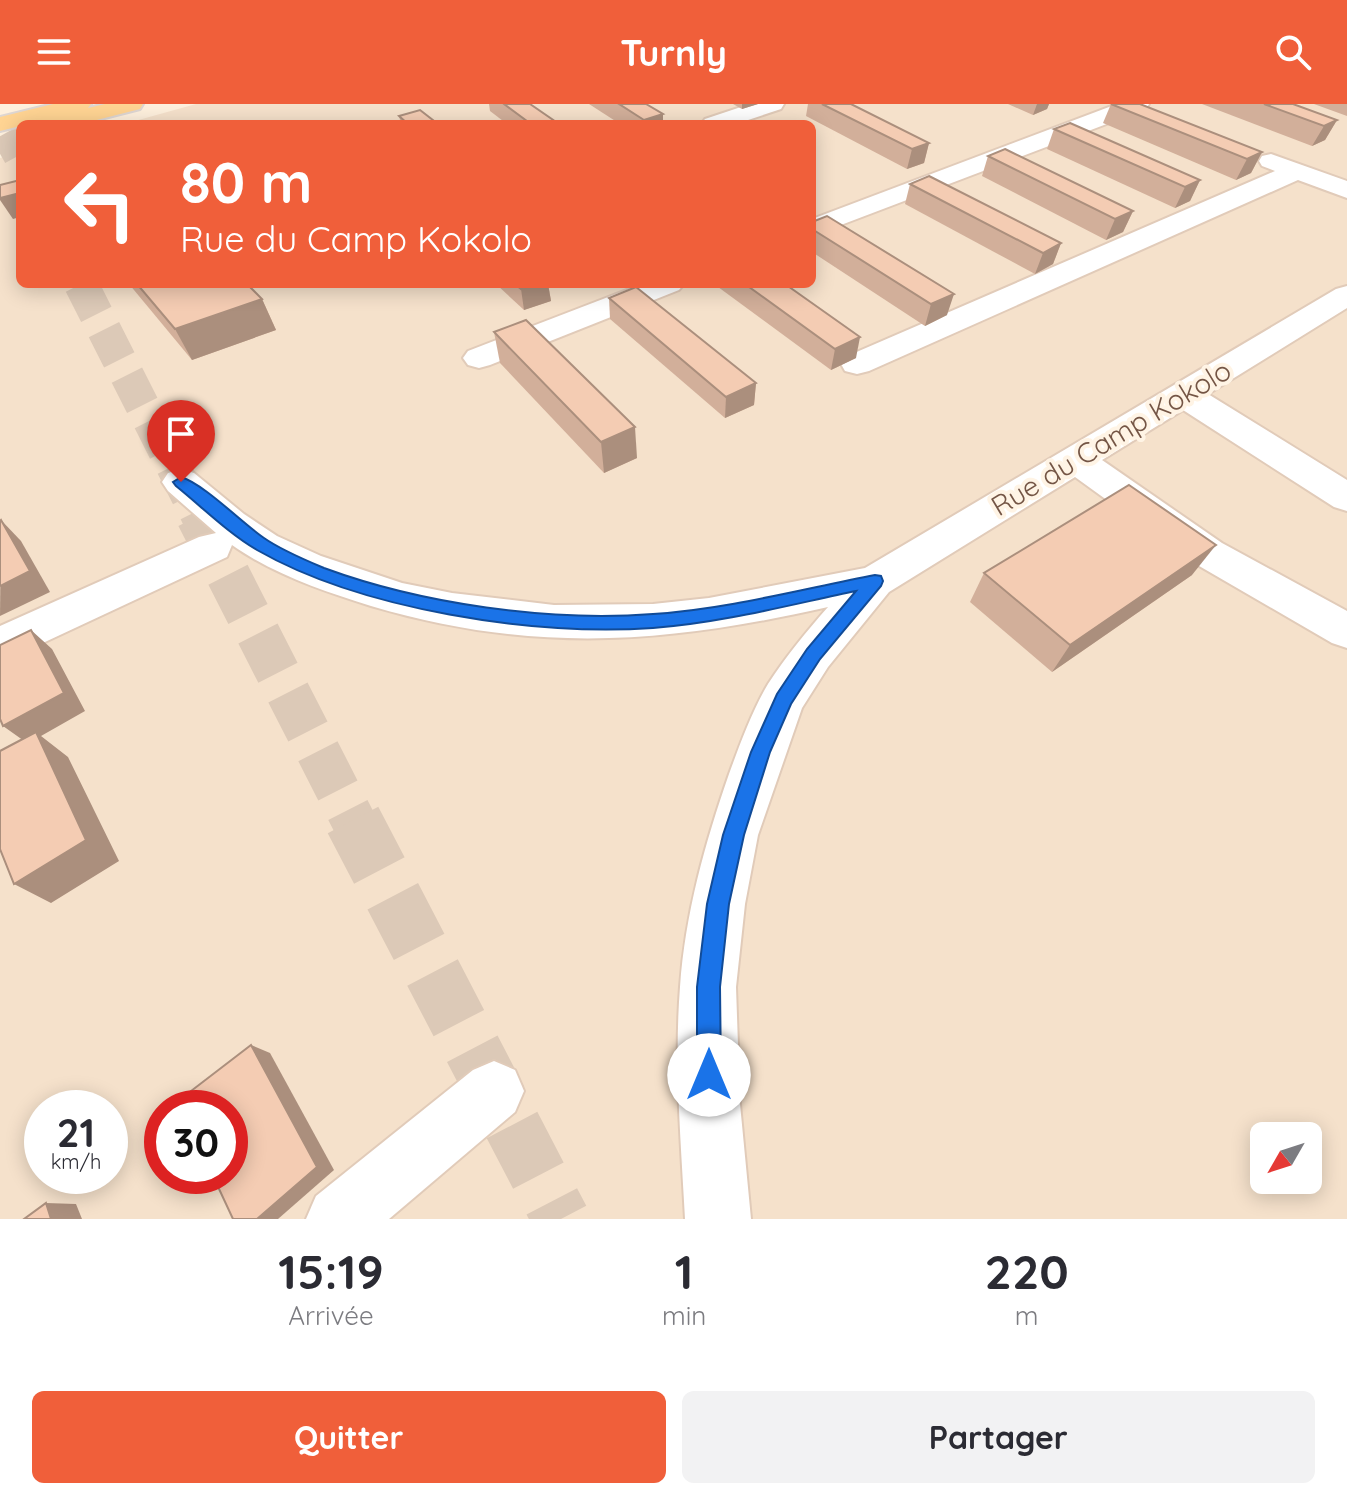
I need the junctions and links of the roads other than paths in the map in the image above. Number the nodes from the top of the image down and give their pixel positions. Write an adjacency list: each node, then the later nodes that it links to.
1 (80, 104): 6 (main road)
2 (132, 104): 7 (main road)
3 (773, 104): 8 (street)
4 (1130, 105): 5 (street); 12 (street)
5 (1159, 118)
6 (31, 120)
7 (70, 120)
8 (725, 120)
9 (1244, 150): 10 (street)
10 (1297, 171): 11 (street); 16 (street)
11 (1347, 190)
12 (816, 226)
13 (659, 288): 15 (street)
14 (1337, 312): 17 (street, Rue du Camp Kokolo)
15 (479, 358)
16 (857, 364)
17 (1183, 394): 18 (street, Rue du Camp Kokolo); 20 (street)
18 (1076, 459): 22 (street, Rue du Camp Kokolo); 23 (street)
19 (181, 482): 22 (street, Rue du Camp Kokolo)
20 (1347, 498)
21 (213, 547): 24 (street)
22 (875, 581): 27 (street, Rue du Camp Kokolo)
23 (1347, 631)
24 (0, 645)
25 (494, 1091): 26 (street)
26 (339, 1219)
27 (718, 1219)

